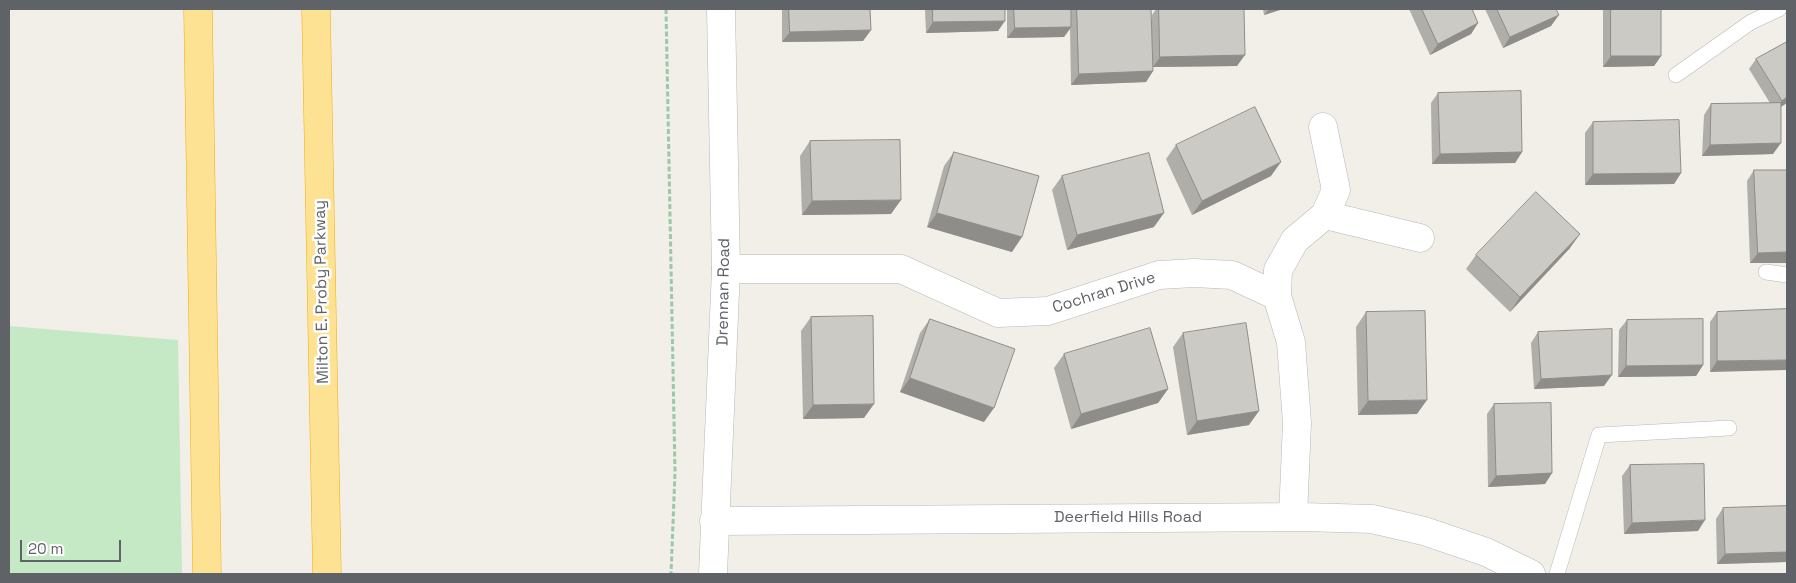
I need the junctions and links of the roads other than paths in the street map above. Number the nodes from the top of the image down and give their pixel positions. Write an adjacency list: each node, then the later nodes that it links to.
1 (198, 9): 16 (highway)
2 (316, 9): 17 (highway, Milton E. Proby Parkway)
3 (721, 9): 9 (street, Drennan Road)
4 (1778, 9): 5 (lane)
5 (1676, 75)
6 (1323, 128): 7 (street)
7 (1325, 215): 8 (street); 12 (street)
8 (1420, 238)
9 (726, 269): 12 (street, Cochran Drive); 15 (street, Drennan Road)
10 (1766, 272): 11 (lane)
11 (1787, 275)
12 (1277, 296): 14 (street)
13 (1728, 428): 20 (lane)
14 (1293, 517): 15 (street, Deerfield Hills Road); 19 (street, Deerfield Hills Road)
15 (714, 521): 18 (street, Drennan Road)
16 (207, 574)
17 (327, 574)
18 (713, 574)
19 (1531, 574)
20 (1557, 574)

